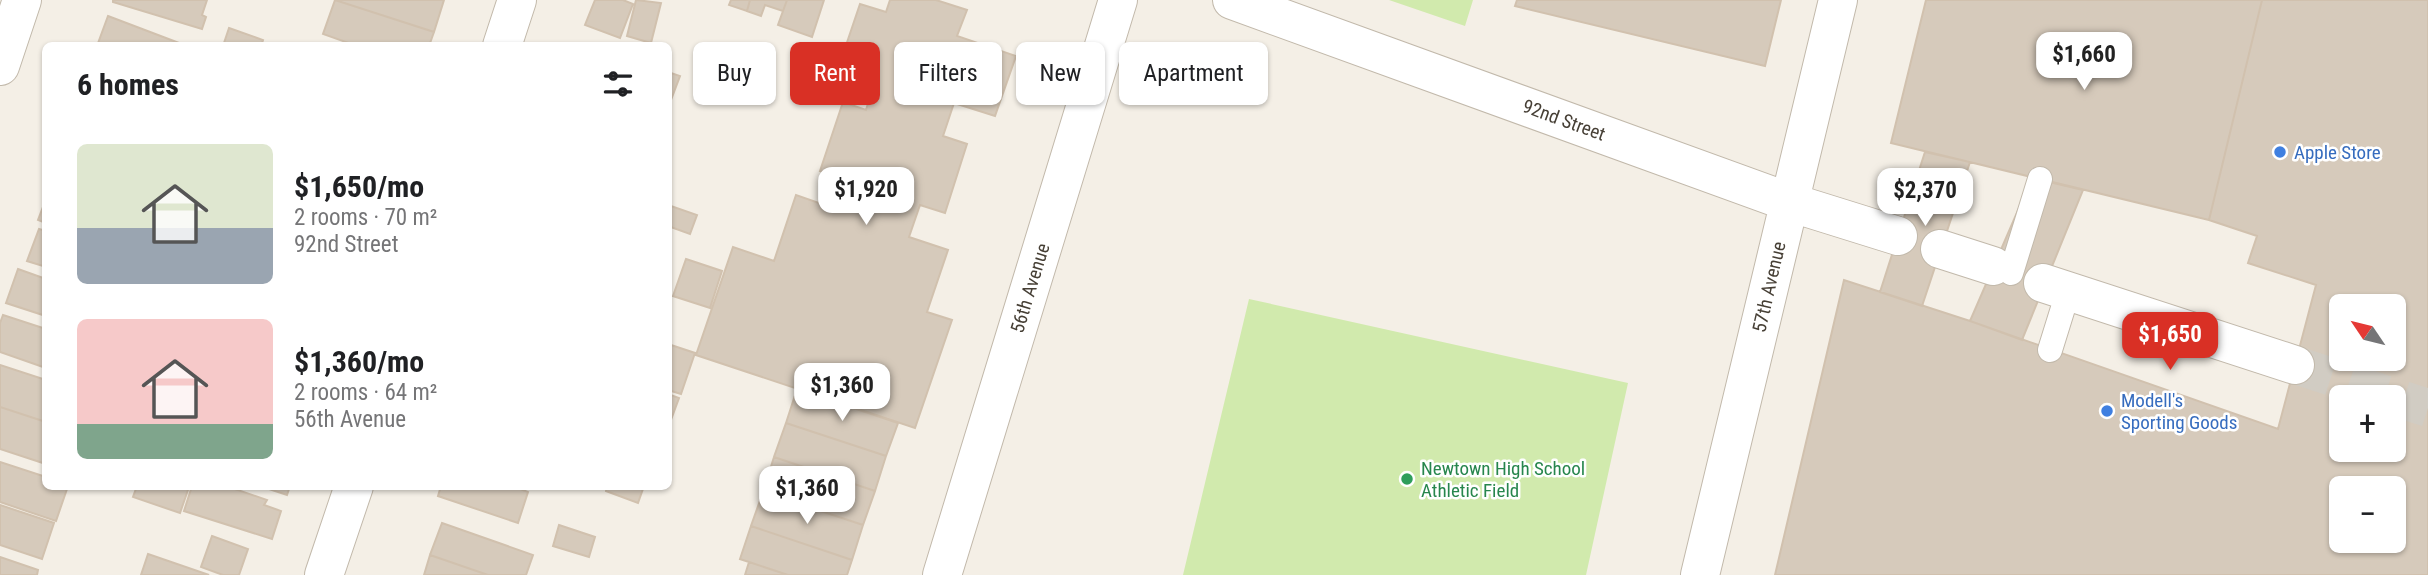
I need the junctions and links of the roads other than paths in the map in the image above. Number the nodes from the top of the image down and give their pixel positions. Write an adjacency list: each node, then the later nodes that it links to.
1 (22, 0): 7 (street)
2 (517, 0): 6 (street)
3 (1118, 0): 18 (street, 56th Avenue)
4 (1232, 0): 9 (street, 92nd Street)
5 (1838, 0): 9 (street, 57th Avenue)
6 (503, 42)
7 (0, 66)
8 (2040, 179): 12 (lane)
9 (1789, 202): 10 (street, 92nd Street); 16 (street, 57th Avenue)
10 (1898, 236)
11 (1940, 249): 12 (street)
12 (2029, 279): 13 (lane); 14 (street)
13 (2050, 350)
14 (2295, 365)
15 (353, 490): 17 (street)
16 (1705, 574)
17 (324, 575)
18 (942, 575)

